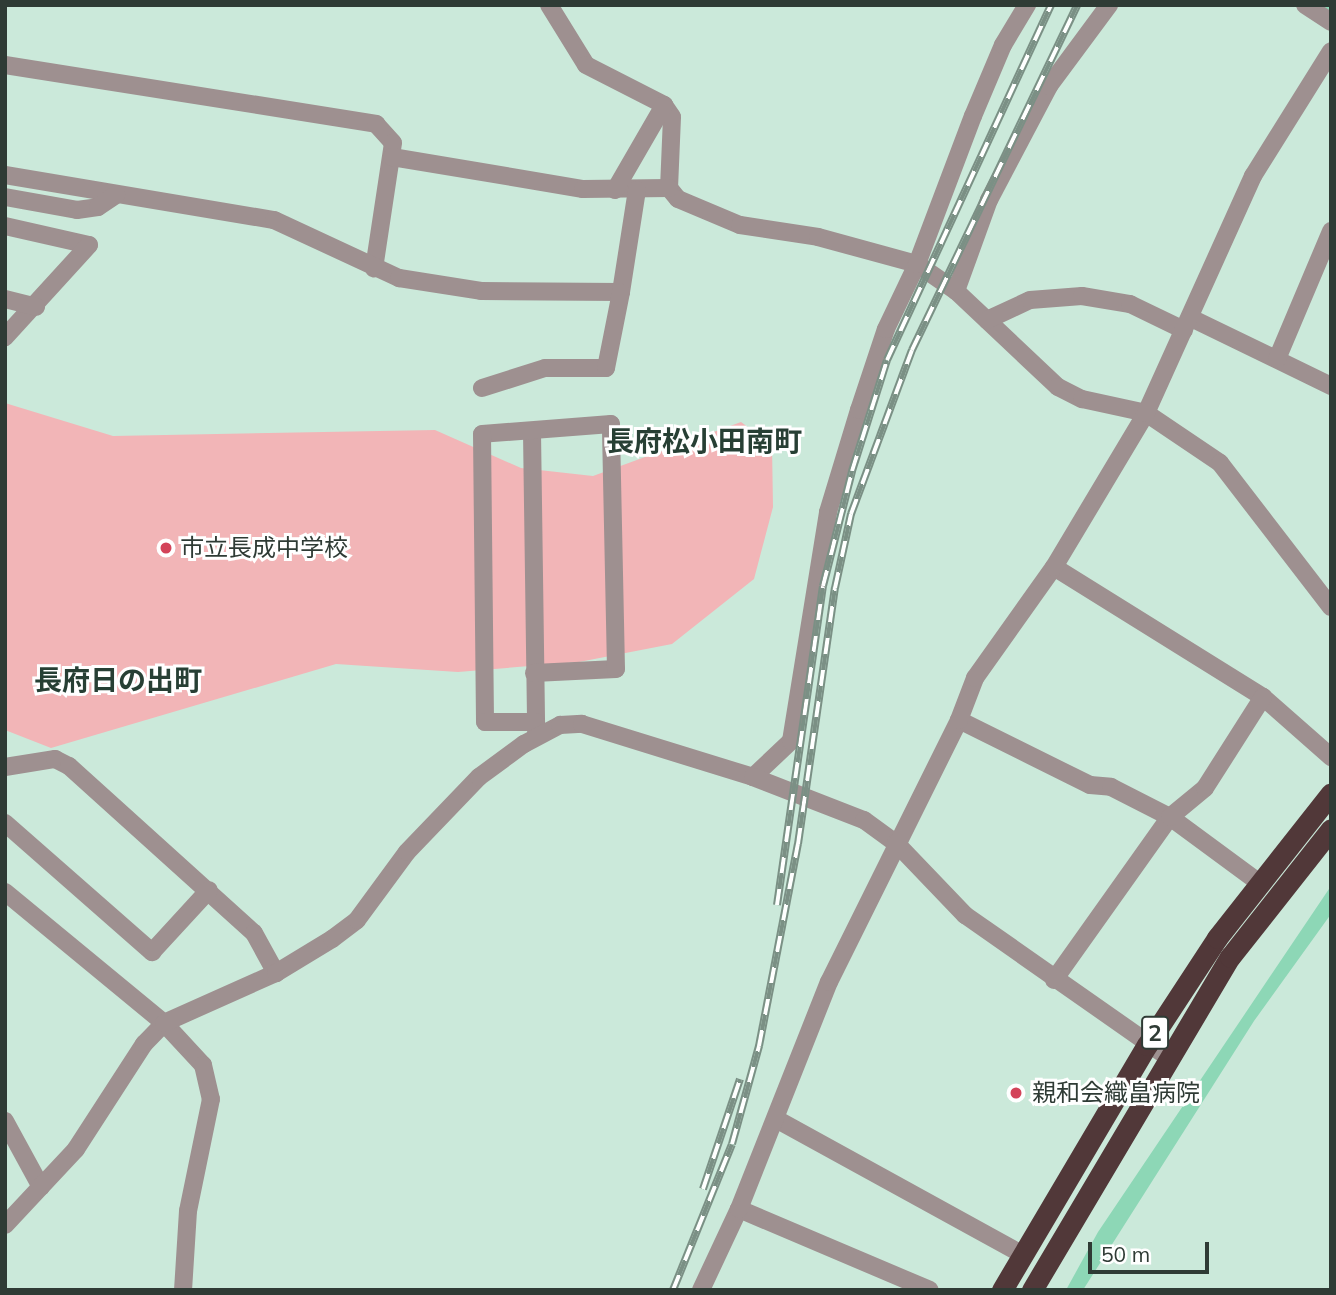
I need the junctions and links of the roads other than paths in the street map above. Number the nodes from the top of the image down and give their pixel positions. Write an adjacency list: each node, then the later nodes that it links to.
1 (549, 5): 8 (street)
2 (1027, 5): 18 (street)
3 (1108, 5): 20 (street)
4 (1305, 5): 5 (street)
5 (1331, 22)
6 (1331, 51): 25 (street)
7 (5, 65): 9 (street)
8 (664, 104): 11 (street); 12 (street)
9 (392, 157): 12 (street); 19 (street)
10 (5, 175): 14 (street)
11 (669, 188): 13 (street); 18 (street)
12 (615, 190): 13 (street)
13 (637, 190): 21 (street)
14 (116, 195): 15 (street); 19 (street)
15 (5, 197)
16 (5, 226): 23 (street)
17 (1331, 231): 27 (street)
18 (917, 264): 20 (street); 40 (street)
19 (374, 269): 21 (street)
20 (956, 291): 24 (street)
21 (621, 292): 29 (street)
22 (5, 299): 23 (street)
23 (36, 307): 26 (street)
24 (987, 320): 25 (street); 30 (street)
25 (1188, 324): 27 (street); 30 (street)
26 (5, 337)
27 (1277, 359): 28 (street)
28 (1331, 386)
29 (482, 388)
30 (1146, 413): 32 (street); 33 (street)
31 (532, 432): 34 (street); 34 (street); 37 (street)
32 (1054, 567): 35 (street); 36 (street)
33 (1331, 607)
34 (534, 673): 37 (street)
35 (1262, 697): 38 (street); 42 (street)
36 (959, 720): 42 (street); 45 (street)
37 (536, 729): 40 (street); 49 (street)
38 (1331, 757)
39 (5, 767): 47 (street)
40 (753, 777): 45 (street)
41 (1331, 793): 46 (highway, 2)
42 (1170, 817): 46 (street); 50 (street)
43 (5, 823): 47 (street)
44 (1331, 829): 53 (highway, 2)
45 (896, 843): 50 (street); 54 (street)
46 (1261, 884): 52 (highway, 2)
47 (209, 890): 49 (street)
48 (5, 892): 51 (street)
49 (276, 973): 51 (street)
50 (1054, 980): 52 (street)
51 (164, 1023): 56 (street); 60 (street)
52 (1147, 1045): 53 (street); 59 (highway, 2)
53 (1169, 1058): 64 (highway, 2)
54 (776, 1119): 57 (street); 59 (street)
55 (5, 1121): 56 (street)
56 (41, 1187): 58 (street)
57 (739, 1209): 61 (street); 62 (street)
58 (5, 1225)
59 (1023, 1255): 63 (highway, 2)
60 (183, 1290)
61 (701, 1290)
62 (930, 1290)
63 (1002, 1290)
64 (1032, 1290)

